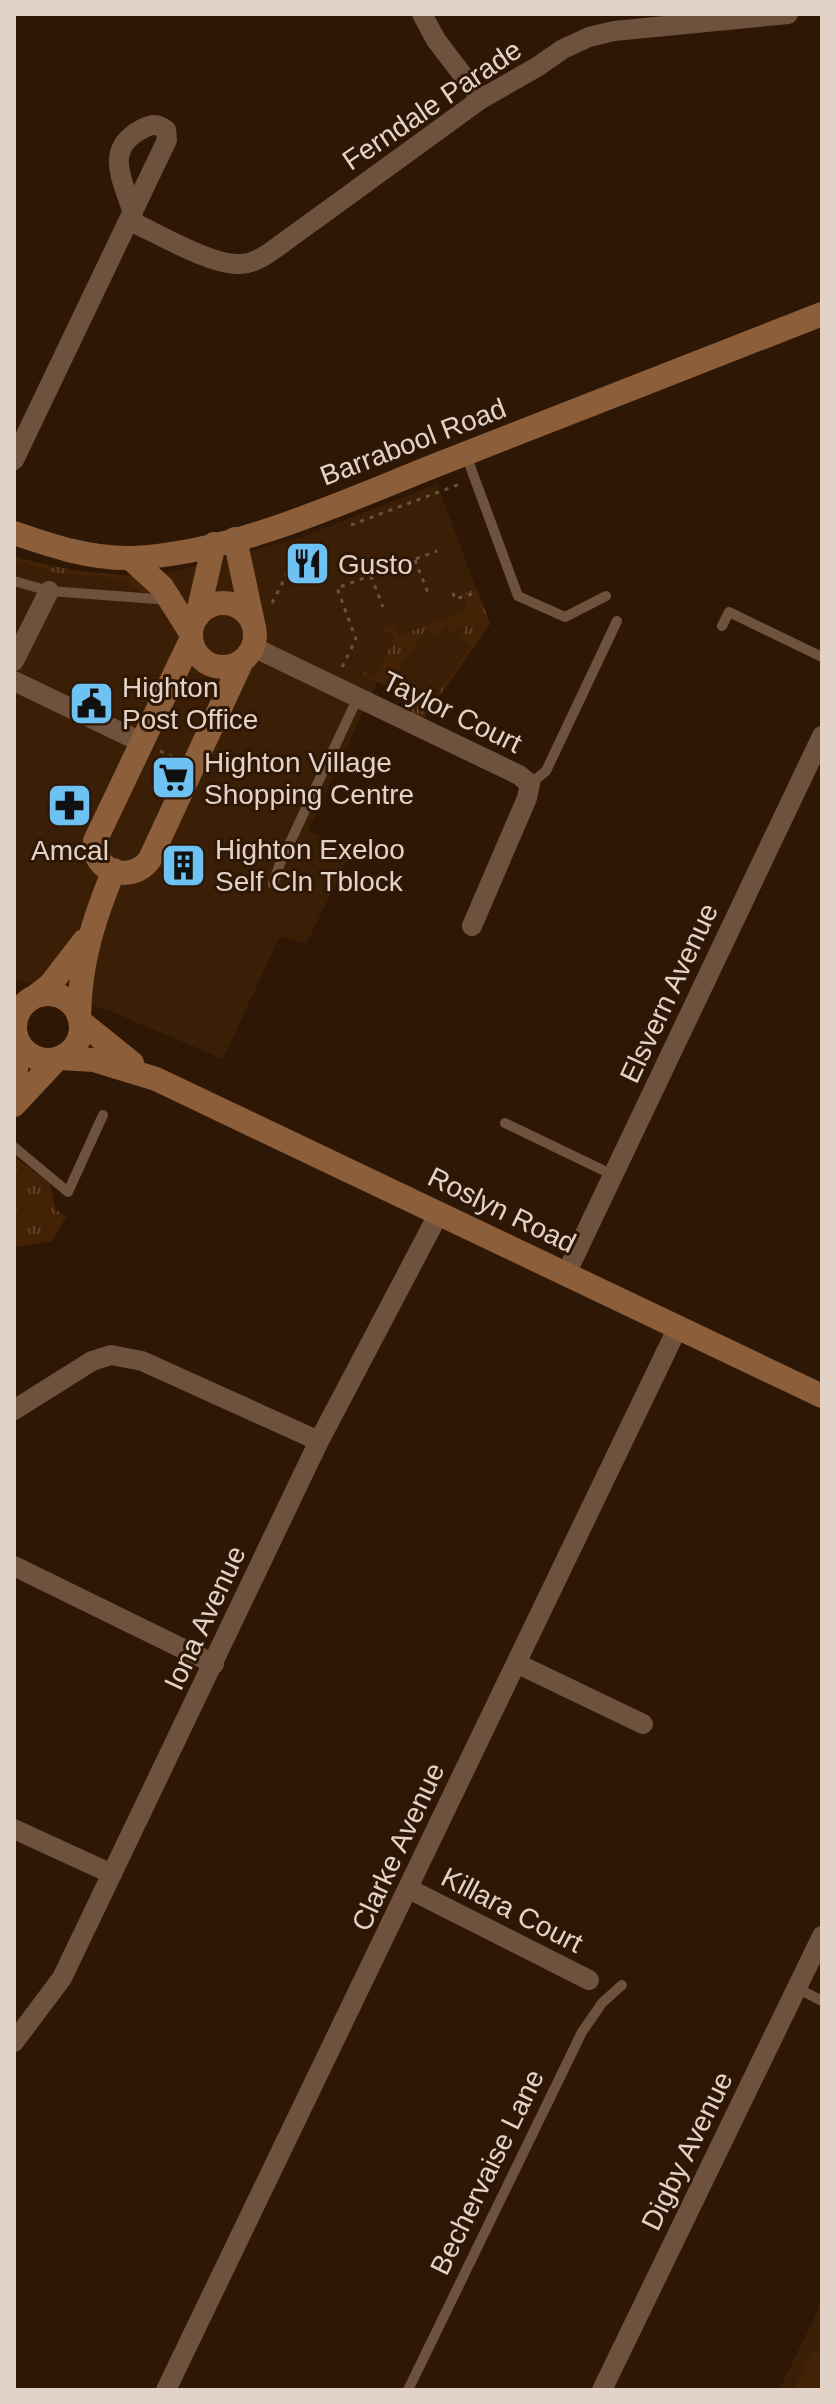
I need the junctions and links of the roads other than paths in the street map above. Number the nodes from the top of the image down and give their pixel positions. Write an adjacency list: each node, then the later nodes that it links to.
1 (422, 14): 3 (street)
2 (788, 14): 3 (street, Ferndale Parade)
3 (481, 99): 6 (street, Ferndale Parade)
4 (822, 314): 5 (street, Barrabool Road)
5 (465, 454): 8 (street, Barrabool Road); 12 (lane)
6 (14, 460)
7 (14, 533): 9 (street, Barrabool Road)
8 (224, 542): 9 (street, Barrabool Road); 16 (street); 17 (street)
9 (130, 558): 13 (street)
10 (14, 581): 11 (lane)
11 (49, 591): 13 (lane); 19 (street)
12 (606, 596)
13 (172, 600): 16 (street)
14 (617, 621): 24 (lane)
15 (722, 626): 18 (lane)
16 (193, 631): 17 (street); 17 (street); 23 (street)
17 (254, 636): 21 (street, Taylor Court); 25 (street)
18 (822, 657)
19 (14, 661)
20 (14, 681): 23 (street)
21 (358, 697): 24 (street, Taylor Court); 26 (lane)
22 (822, 736): 39 (street, Elsvern Avenue)
23 (143, 743): 25 (street)
24 (530, 784): 27 (street, Taylor Court)
25 (114, 870): 28 (street)
26 (273, 884)
27 (472, 926)
28 (89, 934): 29 (street); 30 (street)
29 (27, 997): 30 (street, Roslyn Road); 31 (street)
30 (80, 1020): 32 (street); 34 (street, Roslyn Road)
31 (15, 1035): 32 (street, Roslyn Road); 33 (street)
32 (58, 1058): 34 (street, Roslyn Road); 35 (street)
33 (14, 1079)
34 (156, 1079): 40 (street, Roslyn Road)
35 (14, 1105)
36 (103, 1115): 38 (lane)
37 (505, 1123): 39 (lane)
38 (14, 1147)
39 (613, 1175): 41 (street, Elsvern Avenue)
40 (439, 1213): 41 (street, Roslyn Road); 45 (street, Iona Avenue)
41 (566, 1274): 42 (street, Roslyn Road)
42 (678, 1327): 43 (street, Roslyn Road); 47 (street, Clarke Avenue)
43 (820, 1390)
44 (14, 1410): 45 (street)
45 (319, 1441): 48 (street, Iona Avenue)
46 (14, 1566): 48 (street)
47 (516, 1663): 49 (street); 52 (street, Clarke Avenue)
48 (214, 1664): 51 (street, Iona Avenue)
49 (643, 1724)
50 (14, 1829): 51 (street)
51 (112, 1874): 58 (street, Iona Avenue)
52 (409, 1889): 54 (street, Killara Court); 59 (street, Clarke Avenue)
53 (822, 1936): 56 (street, Digby Avenue)
54 (589, 1980)
55 (622, 1985): 60 (lane, Bechervaise Lane)
56 (797, 1988): 57 (lane); 61 (street, Digby Avenue)
57 (822, 2001)
58 (14, 2042)
59 (166, 2390)
60 (408, 2390)
61 (602, 2390)

